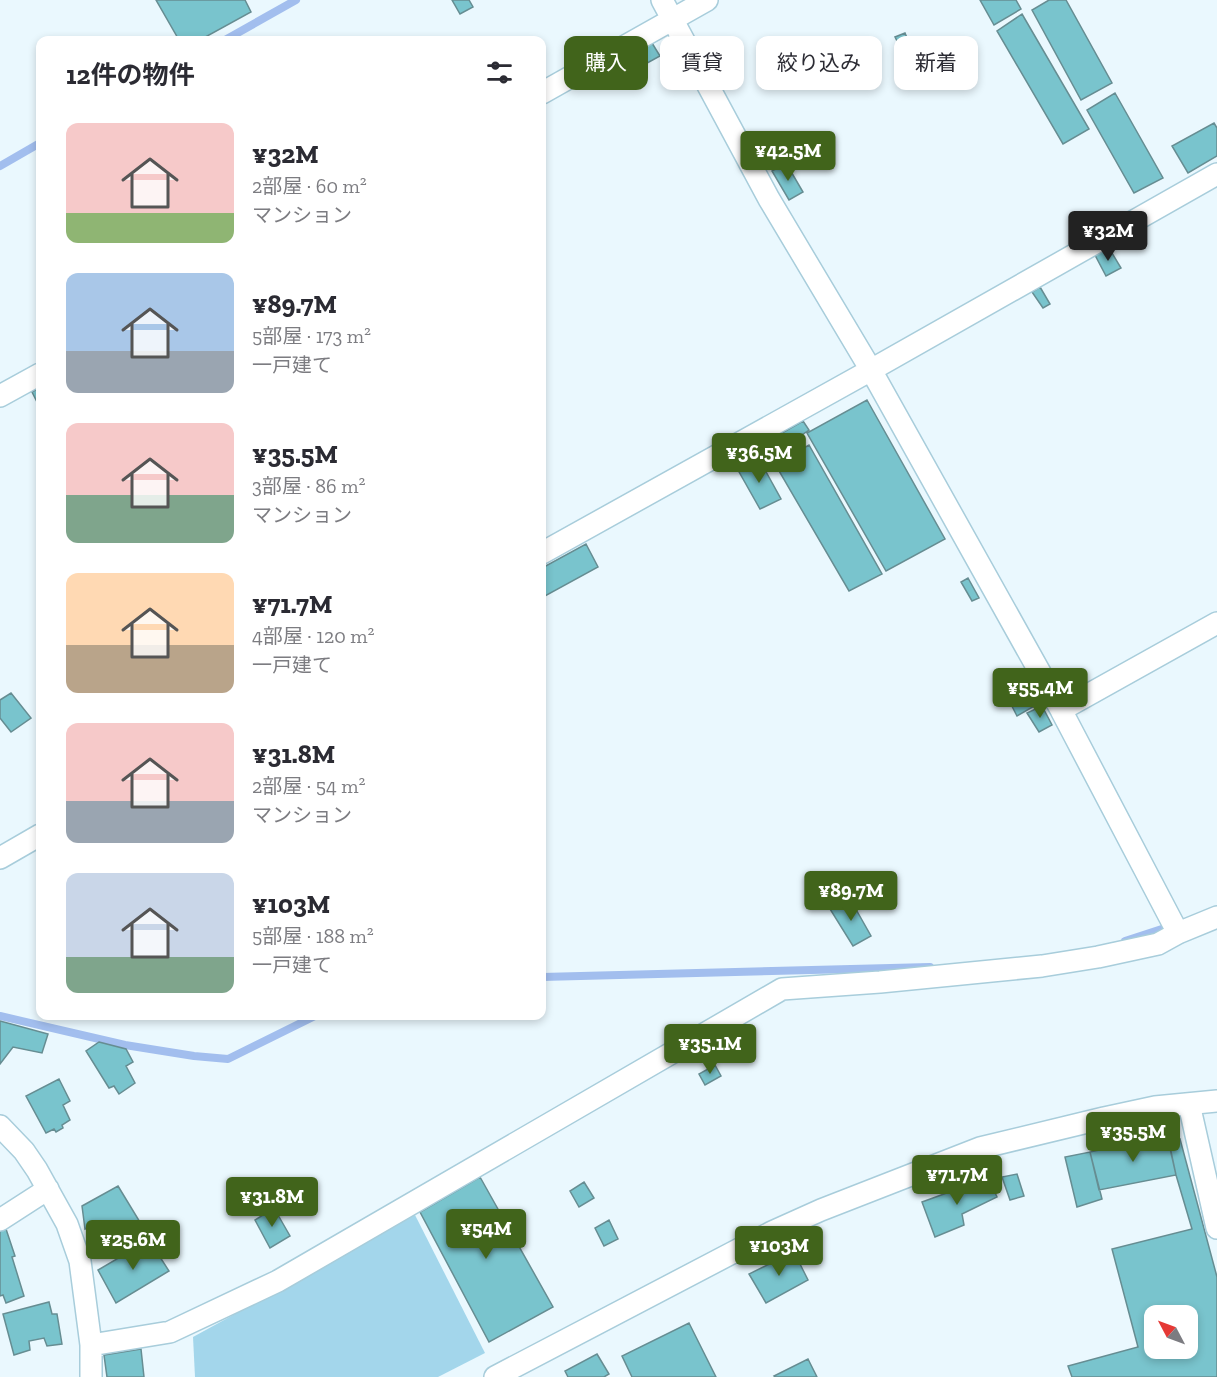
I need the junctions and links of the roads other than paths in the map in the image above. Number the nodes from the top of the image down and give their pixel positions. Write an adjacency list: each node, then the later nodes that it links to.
1 (662, 0): 3 (street)
2 (707, 0): 3 (street)
3 (673, 20): 4 (street); 6 (street)
4 (546, 91)
5 (1217, 174): 6 (street)
6 (871, 370): 9 (street); 11 (street)
7 (36, 376): 8 (street)
8 (0, 396)
9 (546, 551)
10 (1217, 623): 11 (street)
11 (1062, 710): 15 (street)
12 (36, 837): 13 (street)
13 (0, 858)
14 (1217, 917): 15 (street)
15 (1174, 924): 22 (street)
16 (1217, 1101): 17 (street)
17 (1189, 1104): 21 (street); 24 (street)
18 (0, 1126): 19 (street)
19 (48, 1189): 20 (street); 22 (street)
20 (0, 1220)
21 (1217, 1228)
22 (91, 1345): 23 (street)
23 (92, 1377)
24 (495, 1377)

